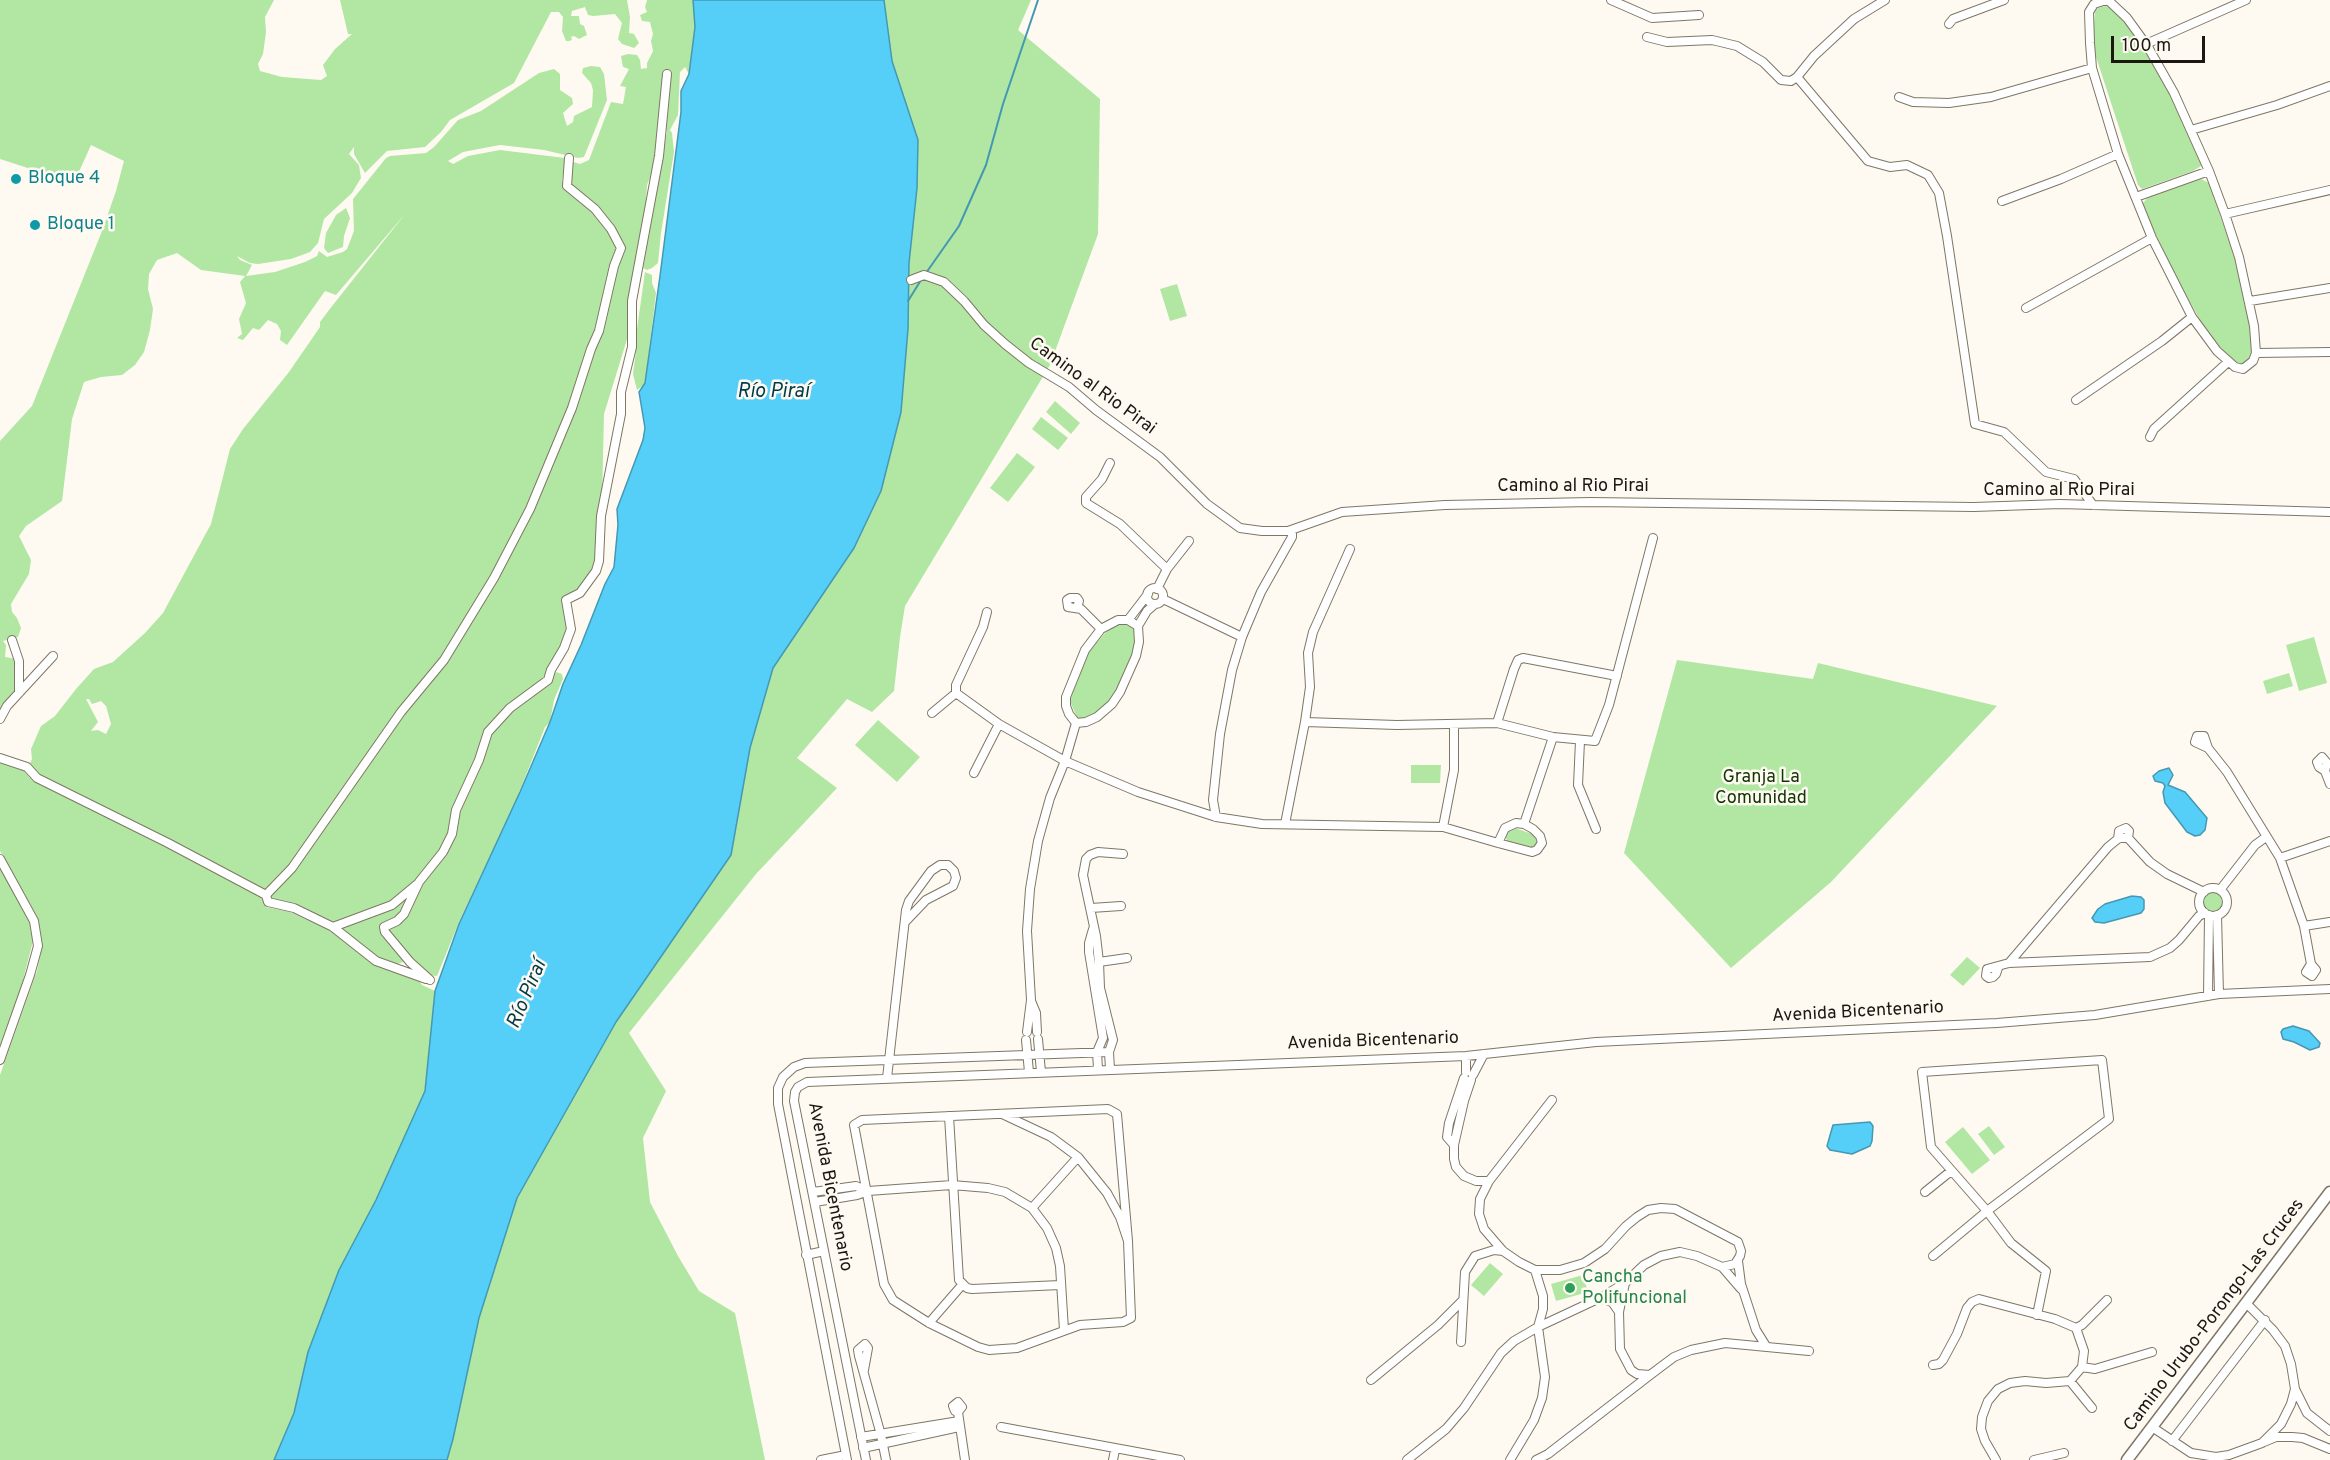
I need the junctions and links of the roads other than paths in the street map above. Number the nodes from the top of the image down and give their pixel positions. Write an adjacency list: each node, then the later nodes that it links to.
1 (1611, 0): 7 (street)
2 (1885, 0): 13 (street)
3 (2004, 0): 8 (street)
4 (2107, 0): 6 (street); 10 (street)
5 (2246, 0): 10 (street)
6 (2094, 2): 11 (street)
7 (1699, 15)
8 (1949, 24)
9 (1647, 38): 13 (street)
10 (2146, 44): 16 (street)
11 (2092, 68): 15 (street); 17 (street)
12 (667, 74): 85 (street)
13 (1797, 77): 36 (street)
14 (2330, 86): 16 (street)
15 (1899, 97)
16 (2191, 130): 19 (street)
17 (2118, 154): 21 (street); 22 (street)
18 (569, 158): 88 (street)
19 (2209, 171): 21 (street); 23 (street)
20 (2330, 190): 23 (street)
21 (2136, 197): 24 (street)
22 (2002, 201)
23 (2225, 213): 27 (street)
24 (2152, 238): 28 (street); 29 (street)
25 (911, 280): 38 (street, Camino al Rio Pirai)
26 (2330, 288): 27 (street)
27 (2250, 301): 31 (street)
28 (2026, 308)
29 (2192, 317): 32 (street); 33 (street)
30 (2330, 352): 31 (street)
31 (2256, 353): 32 (street)
32 (2229, 362): 34 (street)
33 (2076, 400)
34 (2150, 437)
35 (1110, 463): 42 (street)
36 (2093, 505): 37 (street, Camino al Rio Pirai); 38 (street, Camino al Rio Pirai)
37 (2330, 512)
38 (1292, 530): 51 (street)
39 (1653, 538): 54 (street)
40 (1189, 541): 42 (street)
41 (1350, 549): 59 (street)
42 (1167, 569): 43 (street)
43 (1157, 589): 44 (street); 45 (street)
44 (1148, 594): 45 (street); 48 (street)
45 (1159, 601): 49 (street); 51 (street)
46 (1077, 608): 50 (street)
47 (987, 612): 56 (street)
48 (1128, 620): 49 (street); 50 (street)
49 (1138, 626): 60 (street)
50 (1101, 630): 60 (street)
51 (1242, 637): 72 (street)
52 (12, 640): 55 (street)
53 (53, 656): 55 (street)
54 (1617, 676): 61 (street); 65 (street)
55 (19, 693): 58 (street)
56 (956, 693): 57 (street); 62 (street)
57 (932, 713)
58 (0, 719)
59 (1305, 722): 63 (street); 75 (street)
60 (1076, 723): 68 (street)
61 (1497, 723): 63 (street); 64 (street)
62 (999, 724): 68 (street); 70 (street)
63 (1454, 725): 77 (street)
64 (1553, 736): 65 (street); 76 (street)
65 (1580, 741): 78 (street)
66 (2208, 748): 79 (street)
67 (0, 758): 88 (street)
68 (1065, 761): 73 (street); 105 (street)
69 (2325, 771): 71 (street)
70 (974, 773)
71 (2330, 784)
72 (1213, 800): 73 (street); 74 (street)
73 (1193, 810): 74 (street)
74 (1216, 817): 75 (street)
75 (1285, 824): 77 (street)
76 (1524, 824): 81 (street); 81 (street)
77 (1443, 827): 81 (street)
78 (1596, 829)
79 (2266, 837): 83 (street); 86 (street)
80 (2330, 841): 83 (street)
81 (1498, 843)
82 (1123, 854): 90 (street)
83 (2280, 858): 94 (street)
84 (0, 859): 112 (street)
85 (419, 882): 95 (street); 95 (street)
86 (2220, 890): 87 (street); 91 (street)
87 (2204, 891): 91 (street); 99 (street)
88 (266, 895): 95 (street)
89 (1121, 906): 90 (street)
90 (1091, 908): 96 (street)
91 (2210, 914): 99 (street); 103 (street); 104 (street)
92 (906, 921): 92 (street); 113 (street)
93 (2330, 922): 94 (street)
94 (2304, 926): 100 (street)
95 (333, 927)
96 (1094, 927): 98 (street); 106 (street)
97 (1127, 958): 98 (street)
98 (1099, 962): 107 (street)
99 (2008, 963): 101 (street)
100 (2311, 964)
101 (1998, 968)
102 (2330, 989): 103 (street, Avenida Bicentenario)
103 (2218, 994): 104 (street, Avenida Bicentenario)
104 (2208, 996): 110 (street, Avenida Bicentenario)
105 (1030, 1000): 108 (street); 109 (street)
106 (1097, 1052): 107 (street, Avenida Bicentenario); 108 (street, Avenida Bicentenario); 114 (street)
107 (1109, 1052): 115 (street)
108 (1040, 1053): 109 (street, Avenida Bicentenario); 117 (street)
109 (1027, 1054): 113 (street, Avenida Bicentenario); 116 (street)
110 (1484, 1054): 111 (street, Avenida Bicentenario); 118 (street)
111 (1466, 1056): 115 (street, Avenida Bicentenario); 118 (street)
112 (0, 1060)
113 (890, 1060): 119 (street); 122 (street, Avenida Bicentenario)
114 (1098, 1069): 115 (street, Avenida Bicentenario); 117 (street, Avenida Bicentenario)
115 (1110, 1069)
116 (1029, 1072): 117 (street, Avenida Bicentenario); 119 (street, Avenida Bicentenario)
117 (1041, 1072)
118 (1470, 1073): 129 (street)
119 (887, 1078): 121 (street, Avenida Bicentenario)
120 (1552, 1100): 129 (street)
121 (794, 1101): 122 (street); 126 (street, Avenida Bicentenario)
122 (778, 1104): 127 (street, Avenida Bicentenario)
123 (1002, 1114): 124 (street); 125 (street); 138 (street)
124 (949, 1116): 130 (street); 131 (street)
125 (1078, 1157): 136 (street); 138 (street)
126 (806, 1158): 127 (street); 132 (street, Avenida Bicentenario)
127 (789, 1162): 141 (street, Avenida Bicentenario)
128 (1951, 1171): 133 (street); 137 (street); 137 (street)
129 (1489, 1181): 140 (street)
130 (952, 1185): 131 (street); 136 (street); 147 (street)
131 (868, 1191): 132 (street); 135 (street); 157 (street)
132 (813, 1192): 135 (street, Avenida Bicentenario)
133 (1925, 1192)
134 (2330, 1192): 153 (main road, Camino Urubo-Porongo-Las Cruces)
135 (815, 1202): 139 (street, Avenida Bicentenario)
136 (1032, 1208): 148 (street)
137 (1987, 1211): 142 (street); 155 (street)
138 (1128, 1241): 160 (street)
139 (824, 1251): 141 (street); 176 (street, Avenida Bicentenario)
140 (1503, 1251): 145 (street); 151 (street)
141 (806, 1255): 184 (street, Avenida Bicentenario)
142 (1933, 1256)
143 (1738, 1261): 144 (street); 145 (street); 149 (street)
144 (1722, 1267): 146 (street); 149 (street)
145 (1535, 1270): 158 (street)
146 (1625, 1283): 150 (street); 154 (street)
147 (962, 1285): 148 (street); 157 (street)
148 (1060, 1285): 160 (street)
149 (1744, 1291): 162 (street)
150 (1600, 1298): 154 (street); 158 (street)
151 (1463, 1300): 161 (street); 169 (street)
152 (2107, 1300): 159 (street)
153 (2247, 1304): 156 (street); 173 (main road, Camino Urubo-Porongo-Las Cruces)
154 (1619, 1312): 168 (street)
155 (2037, 1315): 159 (street); 165 (street)
156 (2265, 1320): 171 (street); 178 (street)
157 (929, 1323): 160 (street)
158 (1538, 1327): 191 (street); 192 (street)
159 (2076, 1328): 166 (street)
160 (1064, 1329)
161 (1461, 1342)
162 (1766, 1346): 163 (street); 168 (street)
163 (1809, 1351)
164 (2152, 1352): 166 (street)
165 (1933, 1365)
166 (2082, 1367): 170 (street)
167 (864, 1371): 177 (street)
168 (1650, 1375): 193 (street)
169 (1371, 1380)
170 (2070, 1381): 172 (street); 194 (street)
171 (2295, 1389): 175 (street); 179 (street)
172 (2092, 1408)
173 (2152, 1427): 178 (street); 196 (main road, Camino Urubo-Porongo-Las Cruces)
174 (1001, 1428): 182 (street)
175 (2330, 1431)
176 (861, 1437): 177 (street); 180 (street, Avenida Bicentenario)
177 (882, 1439): 180 (street); 187 (street); 188 (street)
178 (2172, 1441): 179 (street)
179 (2262, 1443): 181 (street)
180 (863, 1448): 186 (street, Avenida Bicentenario)
181 (2330, 1449)
182 (1115, 1450): 189 (street); 190 (street)
183 (2064, 1453): 195 (street)
184 (847, 1457): 185 (street)
185 (821, 1460)
186 (866, 1460)
187 (886, 1460)
188 (965, 1460)
189 (1113, 1460)
190 (1180, 1460)
191 (1407, 1460)
192 (1510, 1460)
193 (1536, 1460)
194 (1996, 1460)
195 (2034, 1460)
196 (2127, 1460)

